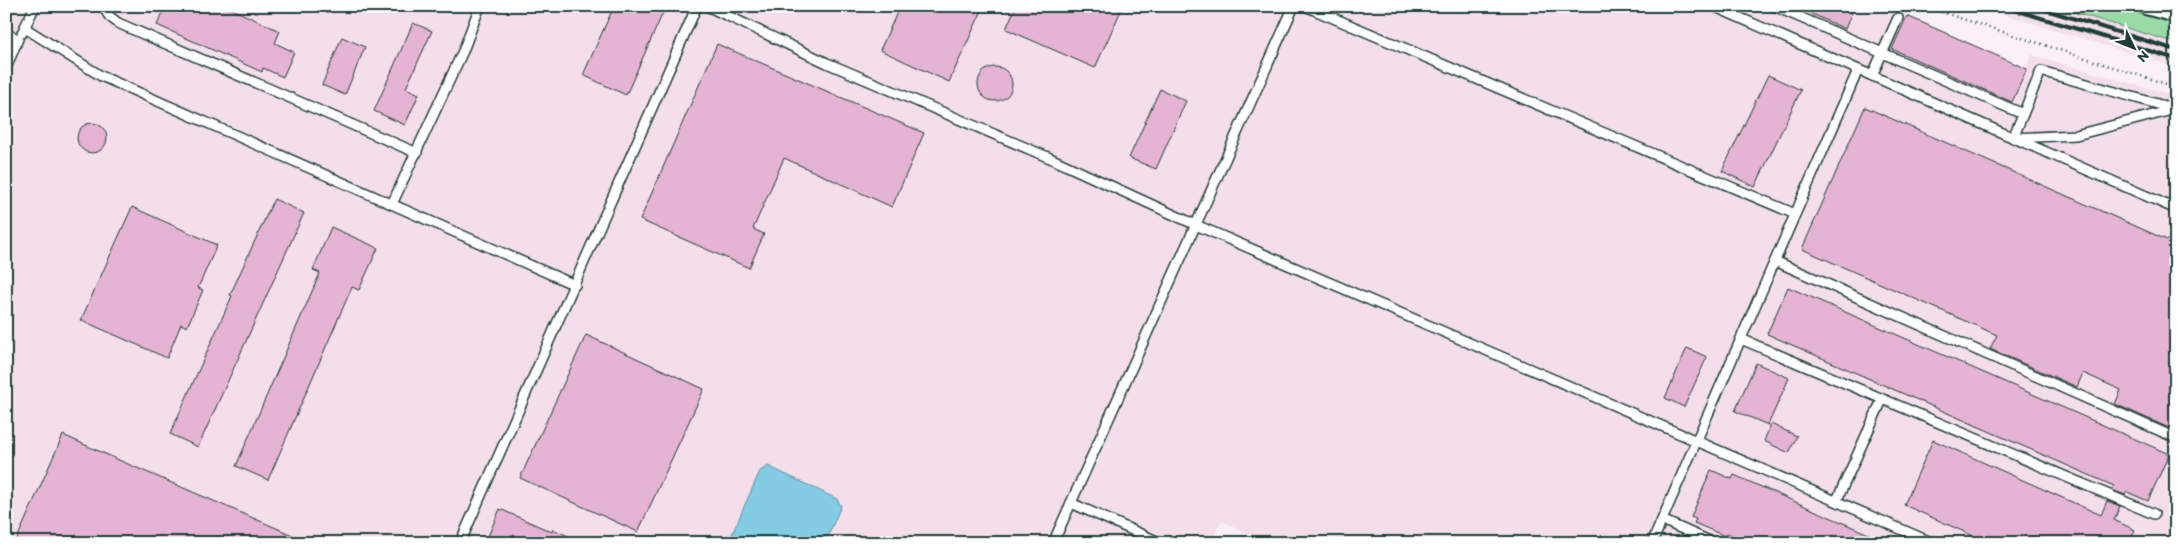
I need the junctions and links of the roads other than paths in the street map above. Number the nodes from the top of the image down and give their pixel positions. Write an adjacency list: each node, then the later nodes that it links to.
1 (36, 6): 13 (lane)
2 (103, 6): 23 (lane)
3 (480, 6): 23 (lane)
4 (697, 6): 29 (lane)
5 (706, 6): 27 (lane)
6 (1294, 6): 27 (lane)
7 (1304, 6): 26 (lane)
8 (1713, 6): 18 (lane)
9 (1774, 6): 16 (lane)
10 (2146, 6): 11 (street)
11 (2176, 14)
12 (1898, 18): 16 (lane)
13 (25, 28): 15 (lane); 24 (lane)
14 (6, 34): 15 (lane)
15 (18, 40): 17 (lane)
16 (1882, 53): 19 (lane); 21 (lane)
17 (6, 68)
18 (1858, 70): 19 (lane); 26 (lane)
19 (1872, 76): 22 (lane)
20 (2176, 109): 21 (lane); 22 (lane)
21 (2023, 114): 22 (lane)
22 (2013, 138): 25 (lane)
23 (417, 152): 24 (lane)
24 (392, 204): 29 (lane)
25 (2176, 209)
26 (1795, 214): 28 (lane)
27 (1196, 225): 33 (lane); 35 (lane)
28 (1775, 261): 30 (lane); 32 (lane)
29 (575, 285): 38 (lane)
30 (1741, 339): 31 (lane); 33 (lane)
31 (1882, 400): 34 (lane); 36 (lane)
32 (2176, 438)
33 (1697, 439): 34 (lane); 37 (lane)
34 (1837, 500): 43 (lane)
35 (1071, 503): 39 (lane); 40 (lane)
36 (2154, 514)
37 (1662, 520): 41 (lane); 42 (lane)
38 (460, 543)
39 (1053, 543)
40 (1161, 543)
41 (1652, 543)
42 (1714, 543)
43 (1933, 543)

